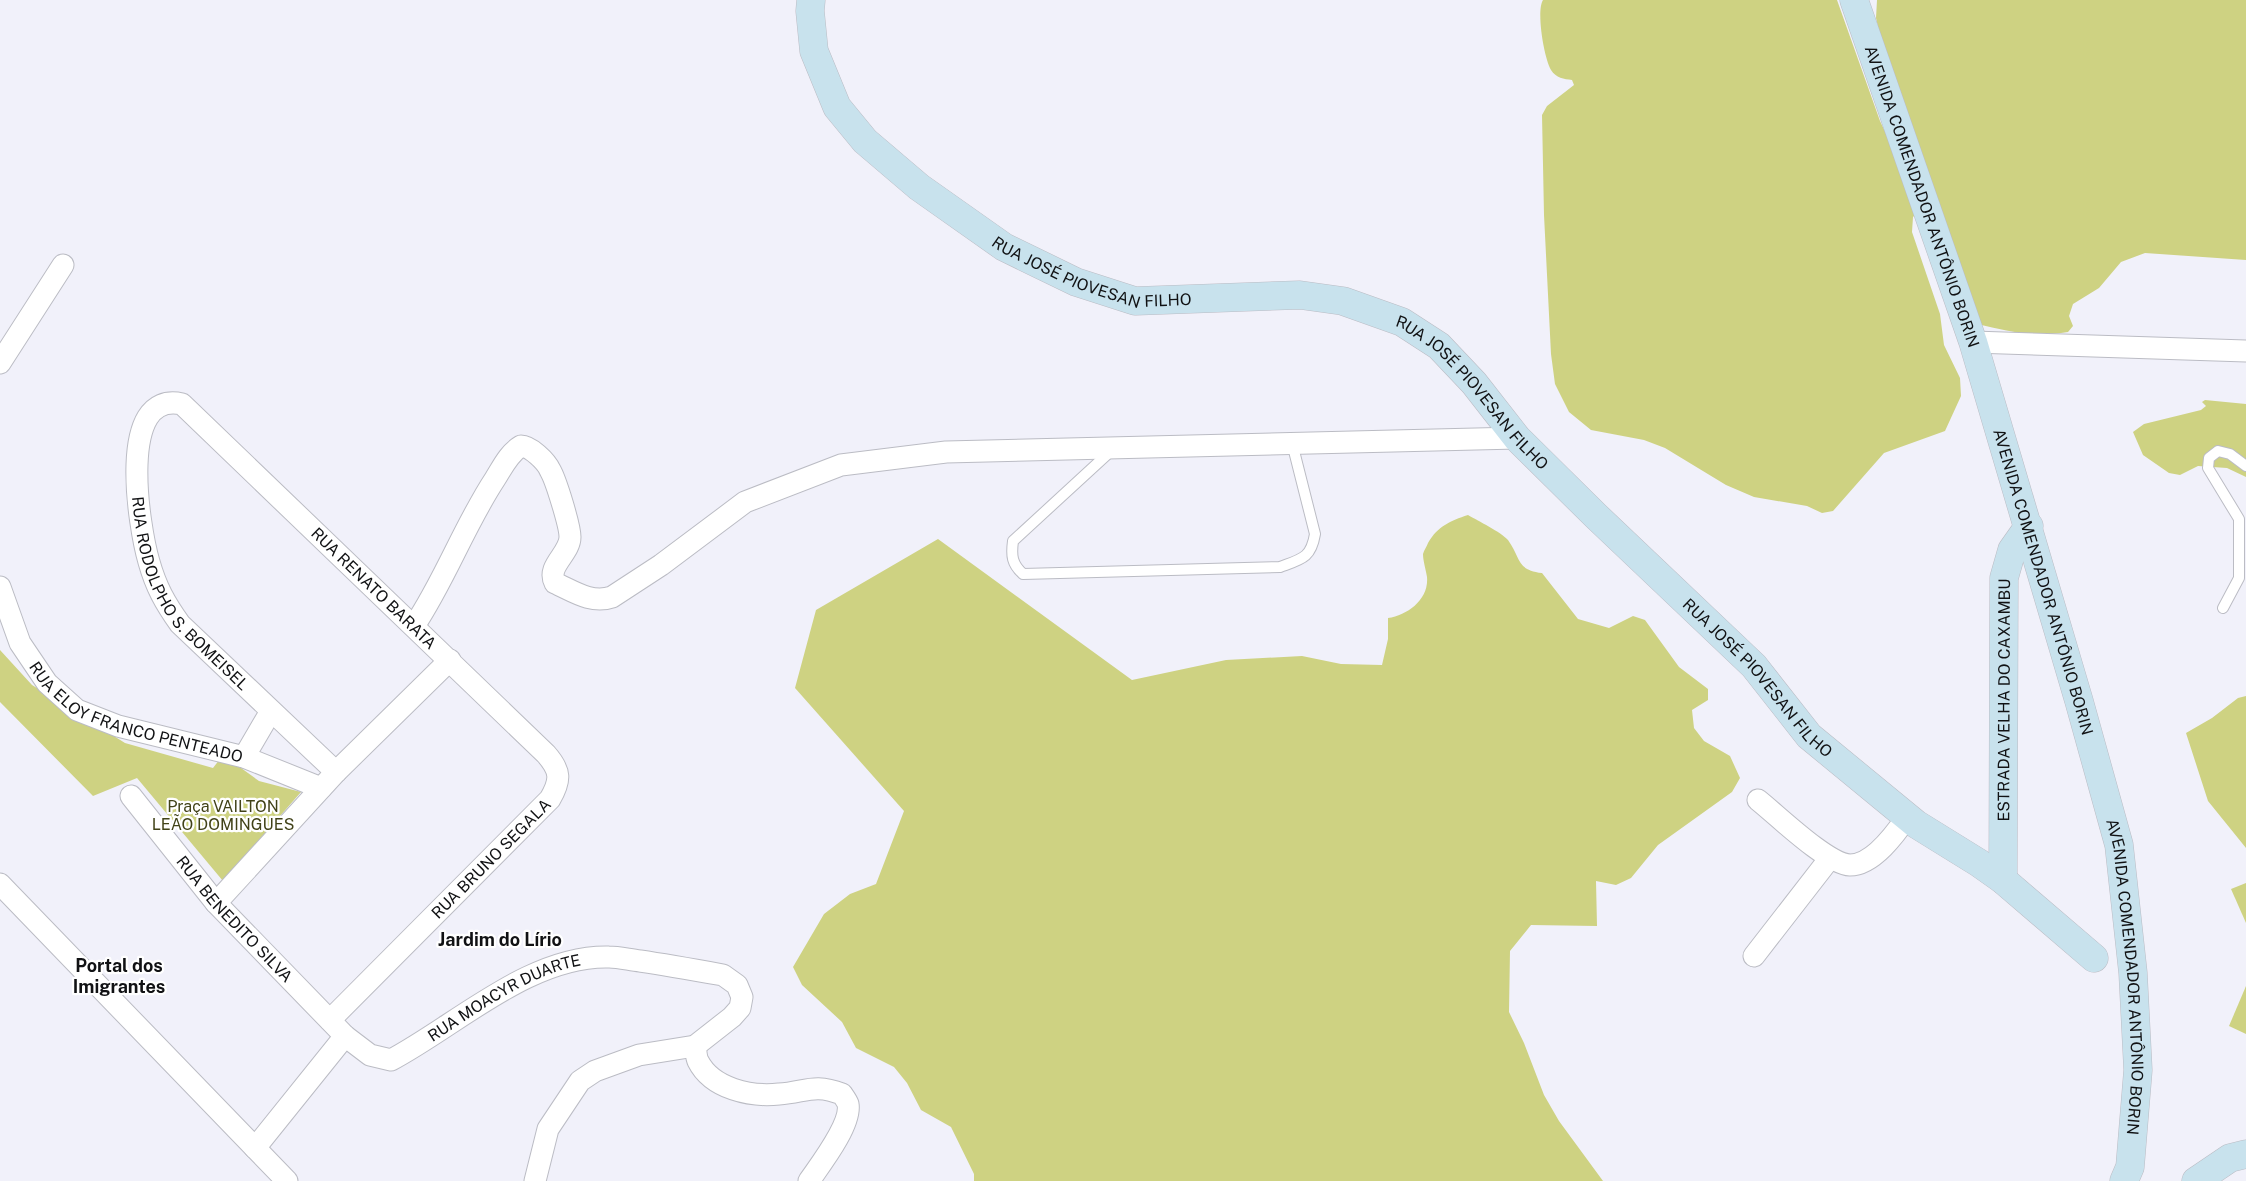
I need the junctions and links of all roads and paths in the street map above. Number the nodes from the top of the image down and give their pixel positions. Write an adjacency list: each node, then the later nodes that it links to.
1 (811, 0): 8 (street, RUA JOSÉ PIOVESAN FILHO)
2 (1854, 0): 4 (street, AVENIDA COMENDADOR ANTÔNIO BORIN)
3 (63, 265): 6 (street)
4 (1974, 342): 5 (street); 12 (street, AVENIDA COMENDADOR ANTÔNIO BORIN)
5 (2246, 350)
6 (0, 363)
7 (182, 404): 15 (street, RUA RENATO BARATA); 17 (street, RUA RODOLPHO S. BOMEISEL)
8 (1517, 438): 9 (street); 24 (street, RUA JOSÉ PIOVESAN FILHO)
9 (1292, 443): 10 (street); 10 (lane)
10 (1115, 448): 15 (street)
11 (2246, 466): 14 (lane)
12 (2029, 526): 26 (street, ESTRADA VELHA DO CAXAMBU); 36 (street, AVENIDA COMENDADOR ANTÔNIO BORIN)
13 (0, 587): 18 (street, RUA ELOY FRANCO PENTEADO)
14 (2223, 608)
15 (414, 626): 16 (street, RUA RENATO BARATA)
16 (450, 660): 19 (street); 20 (street, RUA RENATO BARATA)
17 (271, 711): 18 (street); 19 (street, RUA RODOLPHO S. BOMEISEL)
18 (244, 757): 21 (street, RUA ELOY FRANCO PENTEADO)
19 (336, 772): 21 (street)
20 (559, 777): 31 (street, RUA BRUNO SEGALA)
21 (321, 788): 28 (street)
22 (131, 796): 28 (street, RUA BENEDITO SILVA)
23 (1758, 800): 25 (street)
24 (1907, 816): 25 (street); 26 (street, RUA JOSÉ PIOVESAN FILHO)
25 (1830, 858): 29 (street)
26 (2003, 880): 30 (street, RUA JOSÉ PIOVESAN FILHO)
27 (0, 884): 34 (street)
28 (216, 903): 31 (street, RUA BENEDITO SILVA)
29 (1754, 956)
30 (2094, 958)
31 (330, 1020): 32 (street, RUA BENEDITO SILVA)
32 (345, 1036): 33 (street, RUA MOACYR DUARTE); 34 (street)
33 (695, 1046): 38 (street); 39 (street)
34 (255, 1148): 37 (street)
35 (2246, 1154): 40 (street)
36 (2132, 1176)
37 (287, 1181)
38 (534, 1181)
39 (809, 1181)
40 (2196, 1181)

